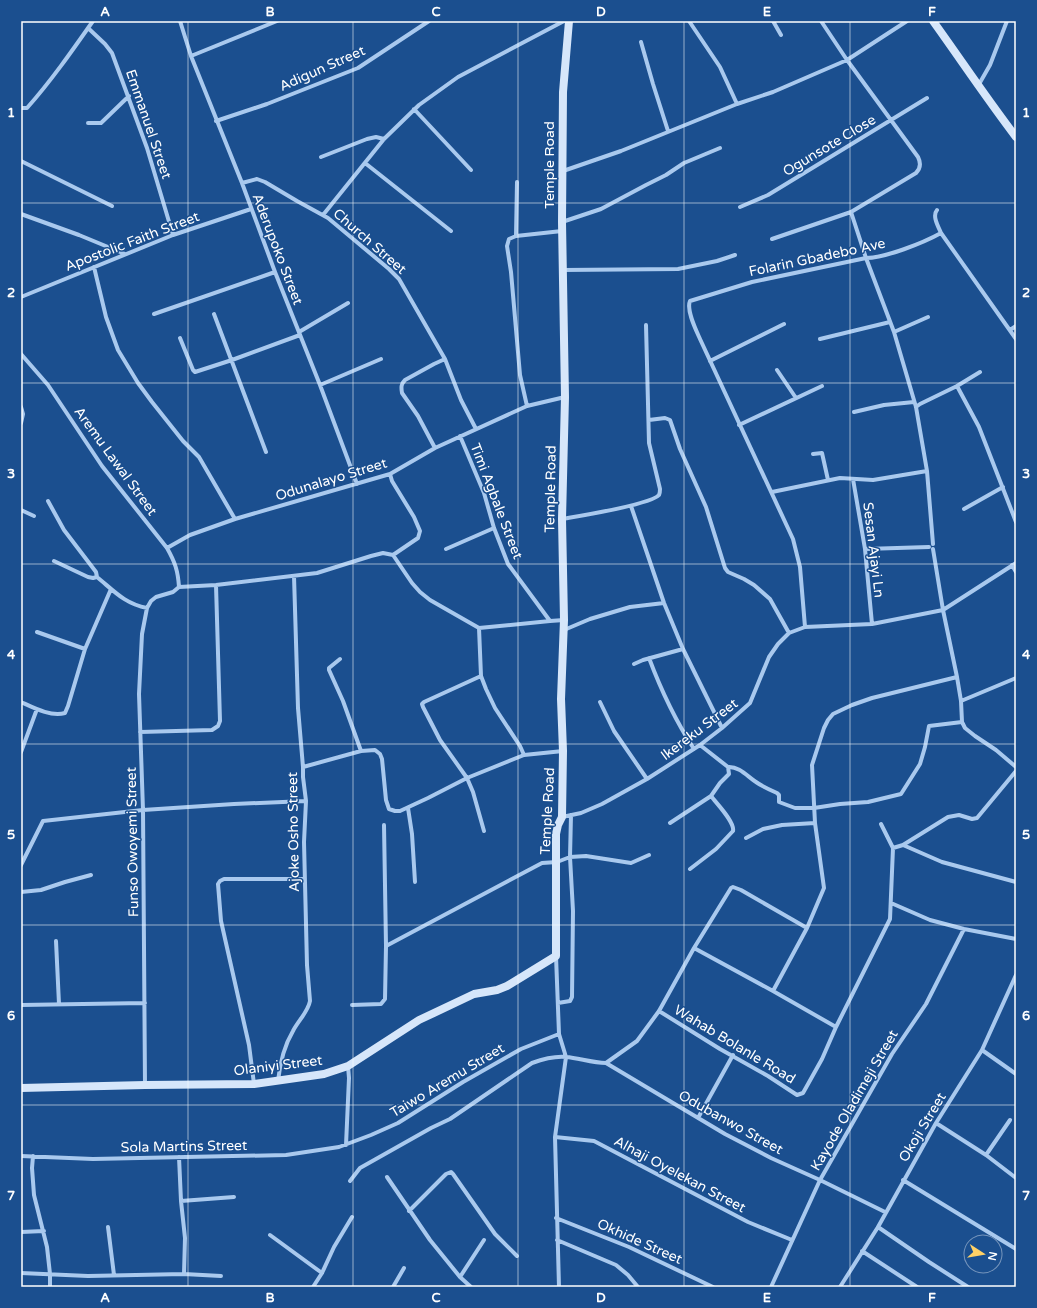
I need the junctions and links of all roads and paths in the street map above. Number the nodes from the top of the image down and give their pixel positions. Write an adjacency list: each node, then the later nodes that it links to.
1 (93, 21): 13 (street)
2 (180, 21): 16 (street, Aderupoko Street)
3 (277, 21): 16 (street)
4 (430, 21): 24 (street, Adigun Street)
5 (564, 21): 23 (street)
6 (569, 21): 35 (street, Temple Road)
7 (689, 21): 21 (street)
8 (773, 21): 14 (street)
9 (821, 21): 17 (street)
10 (907, 21): 17 (street)
11 (933, 21): 18 (street)
12 (1007, 21): 18 (street)
13 (88, 28): 19 (street, Emmanuel Street); 22 (street)
14 (781, 35)
15 (641, 42): 27 (street)
16 (191, 56): 24 (street, Aderupoko Street)
17 (847, 60): 21 (street); 25 (street)
18 (978, 86): 28 (street)
19 (129, 96): 26 (street); 49 (street, Emmanuel Street)
20 (927, 98): 25 (street, Ogunsote Close)
21 (737, 104): 27 (street)
22 (21, 108)
23 (414, 109): 29 (street); 34 (street)
24 (216, 121): 37 (street, Aderupoko Street)
25 (891, 121): 39 (street, Ogunsote Close); 42 (street)
26 (88, 123)
27 (668, 131): 35 (street)
28 (1016, 137)
29 (384, 139): 31 (street); 33 (street)
30 (720, 148): 45 (street)
31 (321, 157)
32 (21, 162): 38 (street)
33 (365, 163): 44 (street); 46 (street)
34 (470, 170)
35 (562, 171): 45 (street, Temple Road)
36 (517, 182): 50 (street)
37 (242, 183): 40 (street, Aderupoko Street); 44 (street, Church Street)
38 (112, 206)
39 (740, 206)
40 (251, 208): 49 (street, Apostolic Faith Street); 57 (street, Aderupoko Street)
41 (937, 210): 48 (street)
42 (851, 212): 51 (street); 54 (street)
43 (21, 214): 52 (street)
44 (323, 215): 75 (street, Church Street)
45 (562, 222): 47 (street, Temple Road)
46 (451, 231)
47 (562, 231): 50 (street); 56 (street, Temple Road)
48 (941, 233): 54 (street, Folarin Gbadebo Ave); 67 (street)
49 (173, 235): 52 (street, Apostolic Faith Street)
50 (516, 236): 86 (street)
51 (772, 239)
52 (125, 254): 55 (street, Apostolic Faith Street)
53 (735, 255): 56 (street)
54 (866, 258): 63 (street); 77 (street, Folarin Gbadebo Ave)
55 (94, 267): 58 (street, Apostolic Faith Street); 110 (street)
56 (563, 270): 83 (street, Temple Road)
57 (274, 272): 60 (street); 69 (street, Aderupoko Street)
58 (21, 297)
59 (348, 303): 69 (street)
60 (154, 314)
61 (214, 314): 76 (street)
62 (928, 317): 68 (street)
63 (890, 322): 68 (street); 71 (street)
64 (784, 324): 77 (street)
65 (646, 325): 90 (street)
66 (1016, 326): 67 (street)
67 (1010, 330): 72 (street)
68 (894, 332): 85 (street)
69 (299, 334): 76 (street); 80 (street, Aderupoko Street)
70 (180, 338): 76 (street)
71 (820, 339)
72 (1016, 339)
73 (21, 354): 115 (street, Aremu Lawal Street)
74 (381, 359): 80 (street)
75 (445, 359): 93 (street, Church Street); 95 (street)
76 (232, 360): 96 (street)
77 (710, 361): 92 (street)
78 (777, 370): 84 (street)
79 (980, 372): 82 (street)
80 (320, 385): 102 (street, Aderupoko Street)
81 (822, 386): 84 (street)
82 (956, 386): 88 (street); 103 (street)
83 (565, 397): 86 (street, Odunalayo Street); 111 (street, Temple Road)
84 (796, 398): 92 (street)
85 (914, 402): 88 (street); 89 (street)
86 (527, 406): 93 (street, Odunalayo Street)
87 (21, 407): 91 (street)
88 (916, 407): 98 (street)
89 (854, 412)
90 (649, 420): 106 (street); 137 (street)
91 (21, 423)
92 (739, 425): 104 (street)
93 (476, 428): 94 (street, Odunalayo Street)
94 (460, 436): 95 (street, Odunalayo Street); 113 (street, Timi Agbale Street)
95 (435, 448): 99 (street, Odunalayo Street)
96 (266, 452)
97 (813, 454): 101 (street)
98 (927, 471): 100 (street); 114 (street)
99 (390, 474): 102 (street, Odunalayo Street); 118 (street)
100 (853, 479): 101 (street); 117 (street, Sesan Ajayi Ln)
101 (828, 480): 104 (street)
102 (357, 484): 110 (street, Odunalayo Street)
103 (1003, 487): 107 (street); 112 (street)
104 (772, 492): 133 (street)
105 (48, 501): 123 (street)
106 (631, 506): 111 (street); 127 (street)
107 (964, 509)
108 (21, 510): 109 (street)
109 (34, 516)
110 (235, 519): 115 (street, Odunalayo Street)
111 (562, 519): 130 (street, Temple Road)
112 (1016, 522)
113 (494, 528): 116 (street); 131 (street, Timi Agbale Street)
114 (932, 547): 117 (street); 129 (street)
115 (167, 548): 125 (street, Aremu Lawal Street)
116 (446, 549)
117 (865, 549): 132 (street, Sesan Ajayi Ln)
118 (393, 555): 122 (street); 134 (street)
119 (54, 561): 123 (street)
120 (1014, 564): 121 (street); 129 (street, Ikereku Street)
121 (1016, 572)
122 (294, 576): 124 (street); 159 (street, Ajoke Osho Street)
123 (97, 577): 126 (street)
124 (216, 585): 125 (street); 152 (street)
125 (179, 587): 128 (street, Funso Owoyemi Street)
126 (111, 589): 128 (street); 138 (street)
127 (664, 603): 135 (street); 139 (street)
128 (147, 608): 152 (street, Funso Owoyemi Street)
129 (943, 610): 132 (street, Ikereku Street); 144 (street)
130 (564, 620): 131 (street); 135 (street, Temple Road)
131 (550, 621): 134 (street)
132 (872, 624): 133 (street, Ikereku Street)
133 (805, 627): 137 (street, Ikereku Street)
134 (479, 628): 143 (street)
135 (564, 630): 155 (street, Temple Road)
136 (37, 632): 138 (street)
137 (789, 633): 151 (street, Ikereku Street)
138 (85, 649): 149 (street)
139 (683, 649): 141 (street); 151 (street)
140 (340, 658): 156 (street)
141 (649, 658): 142 (street); 154 (street)
142 (634, 664)
143 (481, 676): 158 (street); 163 (street)
144 (958, 678): 146 (street); 169 (street)
145 (1016, 678): 146 (street)
146 (961, 701): 150 (street)
147 (21, 702): 149 (street)
148 (600, 702): 164 (street)
149 (37, 709): 157 (street)
150 (962, 722): 161 (street); 169 (street)
151 (722, 728): 153 (street, Ikereku Street)
152 (140, 732): 168 (street, Funso Owoyemi Street)
153 (700, 745): 154 (street, Ikereku Street); 160 (street)
154 (694, 748): 164 (street, Ikereku Street)
155 (563, 750): 158 (street); 171 (street, Temple Road)
156 (361, 751): 159 (street); 167 (street)
157 (21, 752)
158 (524, 755): 163 (street)
159 (303, 766): 166 (street, Ajoke Osho Street)
160 (728, 767): 165 (street); 169 (street)
161 (1016, 767)
162 (1016, 771): 178 (street)
163 (467, 778): 167 (street); 176 (street)
164 (647, 779): 170 (street, Ikereku Street)
165 (711, 796): 172 (street); 184 (street)
166 (306, 801): 168 (street); 186 (street, Ajoke Osho Street)
167 (408, 808): 187 (street)
168 (144, 810): 183 (street); 200 (street, Funso Owoyemi Street)
169 (814, 810): 173 (street)
170 (571, 815): 171 (street, Ikereku Street); 181 (street)
171 (562, 817): 182 (street, Temple Road)
172 (670, 823)
173 (815, 823): 177 (street); 191 (street)
174 (881, 824): 179 (street)
175 (384, 825): 195 (street)
176 (484, 831)
177 (746, 838)
178 (903, 845): 179 (street); 188 (street)
179 (893, 848): 190 (street)
180 (649, 855): 181 (street)
181 (570, 857): 182 (street); 201 (street)
182 (557, 862): 195 (street); 197 (street, Temple Road)
183 (21, 865)
184 (690, 869)
185 (91, 876): 189 (street)
186 (305, 879): 214 (street, Ajoke Osho Street); 215 (street)
187 (415, 882)
188 (1016, 882)
189 (21, 892)
190 (891, 903): 192 (street); 206 (street)
191 (806, 928): 196 (street); 199 (street)
192 (964, 929): 193 (street); 229 (street, Kayode Oladimeji Street)
193 (1016, 939)
194 (56, 941): 202 (street)
195 (386, 946): 204 (street)
196 (694, 948): 199 (street); 205 (street)
197 (556, 956): 201 (street); 212 (street, Olaniyi Street)
198 (1016, 975): 208 (street, Okoji Street)
199 (773, 991): 206 (street)
200 (145, 1003): 202 (street); 216 (street, Funso Owoyemi Street)
201 (558, 1003): 207 (street)
202 (59, 1004): 203 (street)
203 (21, 1005)
204 (352, 1005)
205 (659, 1011): 210 (street, Wahab Bolanle Road); 211 (street)
206 (836, 1027): 210 (street, Wahab Bolanle Road)
207 (559, 1036): 209 (street); 222 (street, Taiwo Aremu Street)
208 (982, 1050): 213 (street); 220 (street, Okoji Street)
209 (565, 1055): 211 (street, Odubanwo Street); 221 (street); 231 (street, Odubanwo Street)
210 (732, 1055): 218 (street)
211 (606, 1063): 218 (street, Odubanwo Street)
212 (348, 1066): 214 (street, Olaniyi Street); 222 (street)
213 (1015, 1072)
214 (278, 1081): 215 (street, Olaniyi Street)
215 (254, 1084): 216 (street, Olaniyi Street)
216 (145, 1085): 217 (street, Olaniyi Street)
217 (21, 1088)
218 (698, 1118): 229 (street, Odubanwo Street)
219 (1010, 1120): 223 (street)
220 (936, 1123): 223 (street); 230 (street, Okoji Street)
221 (555, 1137): 237 (street); 245 (street, Alhaji Oyelekan Street)
222 (346, 1145): 226 (street, Sola Martins Street)
223 (986, 1155): 228 (street)
224 (21, 1156): 225 (street, Sola Martins Street)
225 (33, 1156): 226 (street, Sola Martins Street); 240 (street)
226 (179, 1157): 233 (street)
227 (387, 1177): 234 (street)
228 (1016, 1178)
229 (820, 1180): 235 (street, Odubanwo Street); 245 (street, Kayode Oladimeji Street)
230 (903, 1180): 235 (street, Okoji Street); 246 (street)
231 (350, 1182)
232 (234, 1197): 233 (street)
233 (181, 1201): 253 (street)
234 (409, 1211): 248 (street); 256 (street)
235 (885, 1212): 239 (street, Okoji Street)
236 (352, 1217): 251 (street)
237 (556, 1218): 244 (street); 257 (street, Okhide Street)
238 (108, 1226): 254 (street)
239 (878, 1227): 247 (street, Okoji Street); 268 (street)
240 (44, 1231): 241 (street); 252 (street)
241 (21, 1232)
242 (270, 1235): 251 (street)
243 (484, 1240): 256 (street)
244 (558, 1240): 262 (street); 263 (street)
245 (792, 1240): 265 (street, Kayode Oladimeji Street)
246 (1016, 1249)
247 (862, 1251): 266 (street, Okoji Street); 267 (street)
248 (517, 1256)
249 (404, 1268): 260 (street)
250 (21, 1273): 252 (street)
251 (322, 1273): 259 (street)
252 (50, 1274): 254 (street); 258 (street)
253 (184, 1274): 254 (street); 255 (street)
254 (114, 1275)
255 (220, 1276)
256 (460, 1277): 261 (street)
257 (707, 1286): 264 (street, Okhide Street)
258 (50, 1287)
259 (313, 1287)
260 (393, 1287)
261 (471, 1287)
262 (559, 1287)
263 (638, 1287)
264 (713, 1287)
265 (771, 1287)
266 (840, 1287)
267 (917, 1287)
268 (968, 1287)

